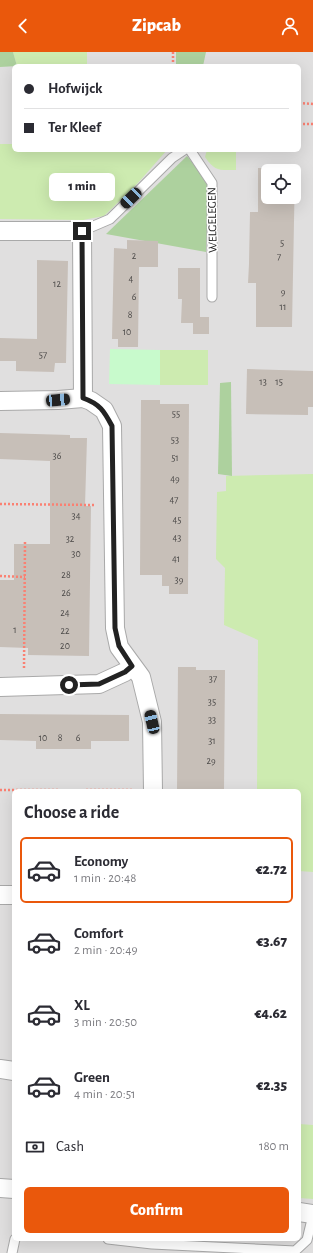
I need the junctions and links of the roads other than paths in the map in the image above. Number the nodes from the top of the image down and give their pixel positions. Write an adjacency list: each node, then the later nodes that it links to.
1 (181, 152): 4 (lane)
2 (191, 152): 5 (lane, WELGELEGEN)
3 (0, 231): 4 (street)
4 (82, 231): 6 (street)
5 (212, 298)
6 (83, 398): 7 (street); 8 (street)
7 (0, 401)
8 (132, 666): 9 (street); 10 (street)
9 (0, 687)
10 (153, 789)
11 (0, 895): 12 (street)
12 (12, 896)
13 (0, 1069): 14 (street)
14 (12, 1071)
15 (0, 1188): 16 (street)
16 (12, 1189)
17 (301, 1212): 18 (street)
18 (313, 1214): 20 (lane)
19 (15, 1241): 21 (lane)
20 (126, 1241)
21 (12, 1253)

